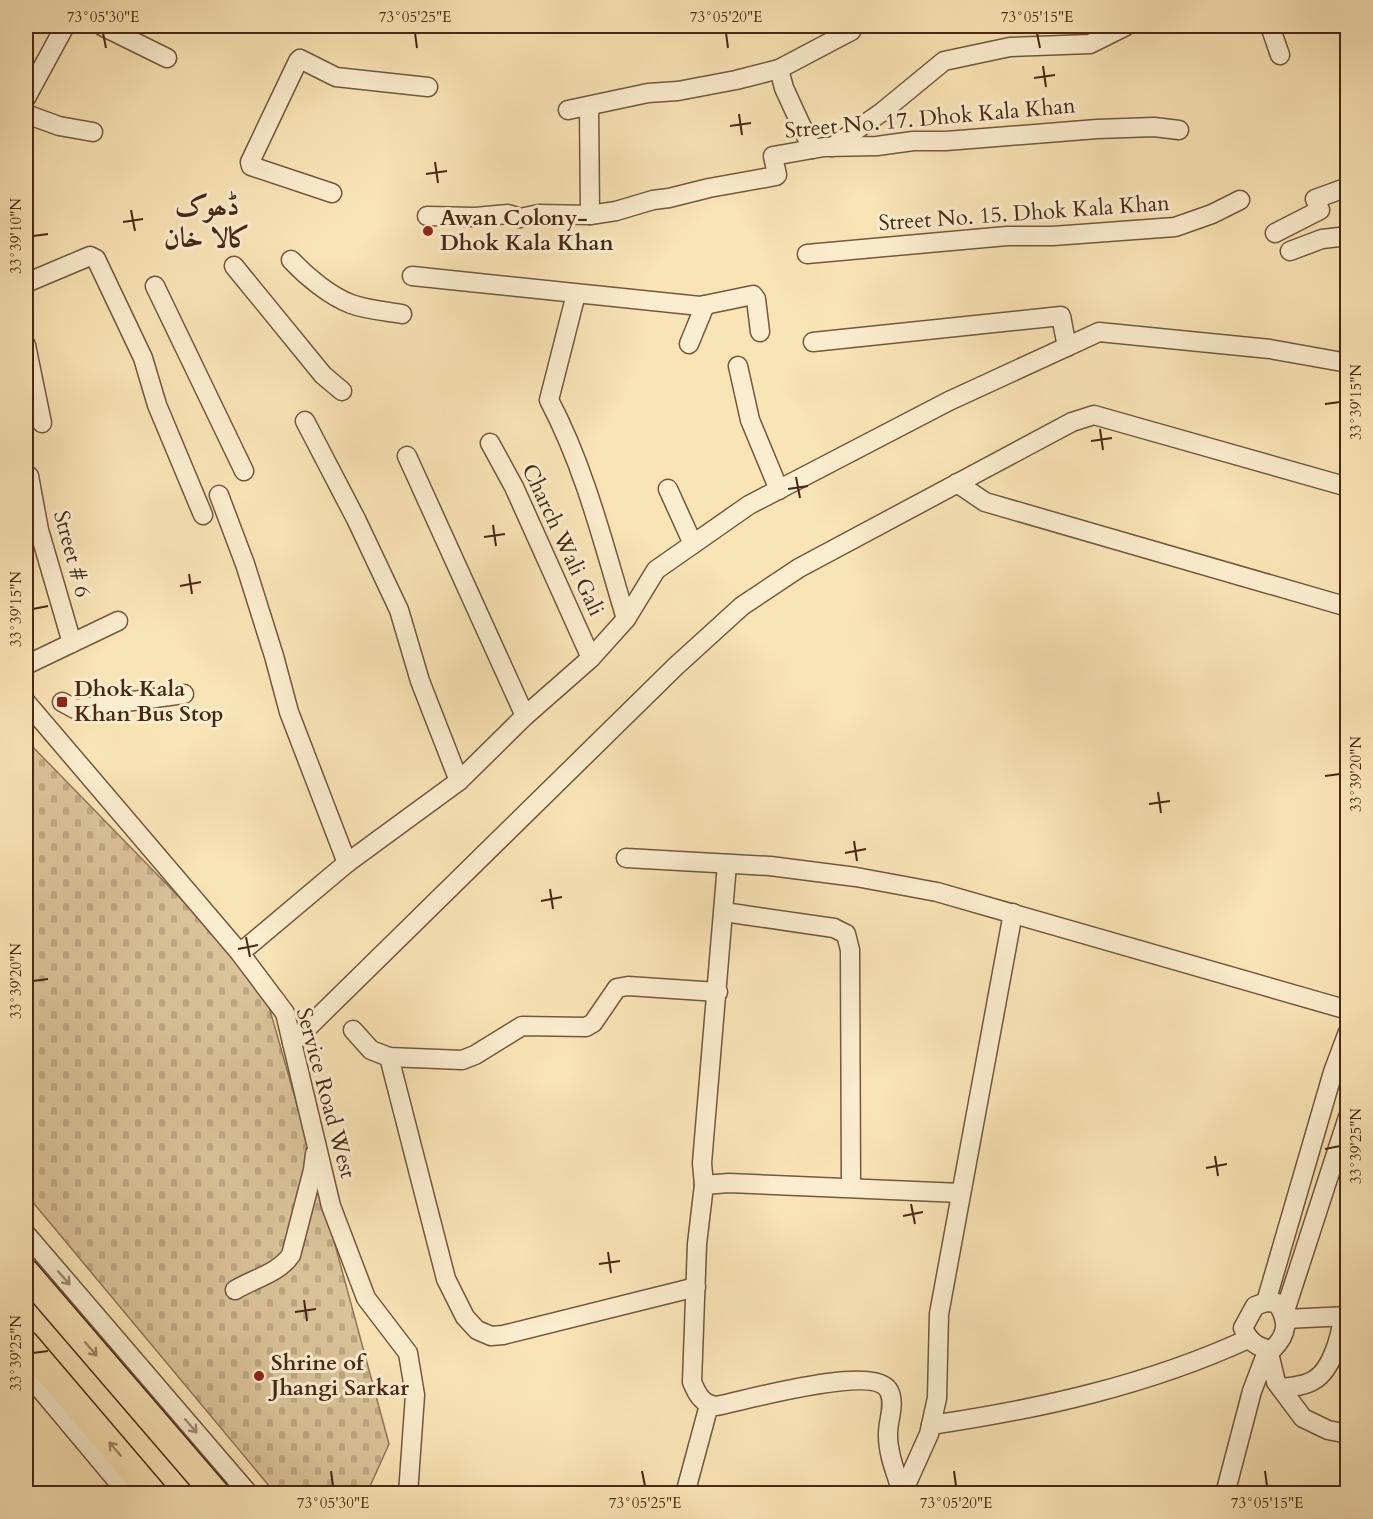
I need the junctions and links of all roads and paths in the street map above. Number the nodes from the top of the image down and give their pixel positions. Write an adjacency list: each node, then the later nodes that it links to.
1 (65, 26): 10 (street)
2 (102, 26): 7 (street)
3 (854, 26): 8 (street)
4 (1126, 26): 16 (street)
5 (1270, 26): 6 (street)
6 (1280, 55)
7 (167, 58)
8 (779, 69): 11 (street); 17 (street)
9 (428, 87): 19 (street)
10 (26, 98)
11 (589, 106): 12 (street); 21 (street)
12 (568, 110)
13 (26, 114): 15 (street)
14 (1179, 130): 16 (street, Street No. 17. Dhok Kala Khan)
15 (93, 132)
16 (832, 147): 17 (street, Street No. 17. Dhok Kala Khan)
17 (812, 149): 21 (street, Street No. 17. Dhok Kala Khan)
18 (1347, 187): 23 (street)
19 (332, 193)
20 (1239, 200): 26 (street, Street No. 15. Dhok Kala Khan)
21 (590, 214): 22 (street, Street No. 17. Dhok Kala Khan)
22 (427, 216)
23 (1275, 233)
24 (1347, 236): 25 (street)
25 (1290, 251)
26 (807, 254)
27 (291, 260): 34 (street)
28 (234, 266): 42 (street)
29 (412, 276): 32 (street)
30 (26, 283): 54 (street)
31 (155, 286): 47 (street)
32 (576, 294): 33 (street); 57 (street)
33 (705, 305): 35 (street); 37 (street)
34 (402, 314)
35 (760, 332)
36 (813, 342): 39 (street)
37 (689, 344)
38 (26, 345): 44 (street)
39 (1067, 347): 40 (street); 52 (street)
40 (1347, 363)
41 (738, 366): 52 (street)
42 (342, 391)
43 (305, 421): 66 (street)
44 (42, 423)
45 (490, 443): 60 (street, Charch Wali Gali)
46 (407, 456): 65 (street)
47 (244, 471)
48 (29, 476): 59 (street, Street # 6)
49 (957, 483): 50 (street); 56 (street); 77 (street)
50 (1347, 487)
51 (668, 489): 55 (street)
52 (778, 490): 55 (street)
53 (219, 495): 68 (street)
54 (203, 515)
55 (693, 544): 57 (street)
56 (1347, 607)
57 (626, 619): 60 (street)
58 (118, 621): 59 (street)
59 (72, 643): 61 (street)
60 (591, 658): 65 (street)
61 (26, 665)
62 (184, 694): 64 (street)
63 (26, 702): 72 (street, Service Road West)
64 (62, 702)
65 (525, 716): 66 (street)
66 (459, 781): 68 (street)
67 (626, 858): 69 (street)
68 (347, 863): 72 (street)
69 (727, 864): 70 (street); 71 (street)
70 (724, 912): 73 (street); 82 (street)
71 (1012, 913): 74 (street); 83 (street)
72 (240, 953): 77 (street, Service Road West)
73 (718, 992): 78 (street); 81 (street)
74 (1347, 1010)
75 (353, 1030): 78 (street)
76 (1347, 1032): 88 (street)
77 (292, 1043): 80 (street, Service Road West)
78 (389, 1057): 86 (street)
79 (1347, 1117): 90 (street)
80 (315, 1146): 87 (street); 104 (street, Service Road West)
81 (704, 1185): 82 (street); 86 (street)
82 (851, 1187): 83 (street)
83 (961, 1193): 97 (street)
84 (26, 1233): 103 (street, one-way to 103)
85 (26, 1273): 102 (highway, one-way to 102)
86 (696, 1287): 96 (street)
87 (235, 1290)
88 (1266, 1302): 90 (street); 91 (street)
89 (1345, 1316): 90 (street); 95 (street)
90 (1285, 1317): 93 (street)
91 (1248, 1339): 93 (street); 97 (street)
92 (26, 1345): 101 (highway, one-way to 92)
93 (1268, 1349): 95 (street); 106 (street)
94 (26, 1372): 100 (street)
95 (1281, 1388): 98 (street)
96 (709, 1405): 99 (street); 105 (street)
97 (931, 1425): 99 (street)
98 (1347, 1434)
99 (902, 1493)
100 (128, 1494)
101 (153, 1494)
102 (216, 1494)
103 (249, 1494)
104 (408, 1494)
105 (685, 1494)
106 (1225, 1494)

